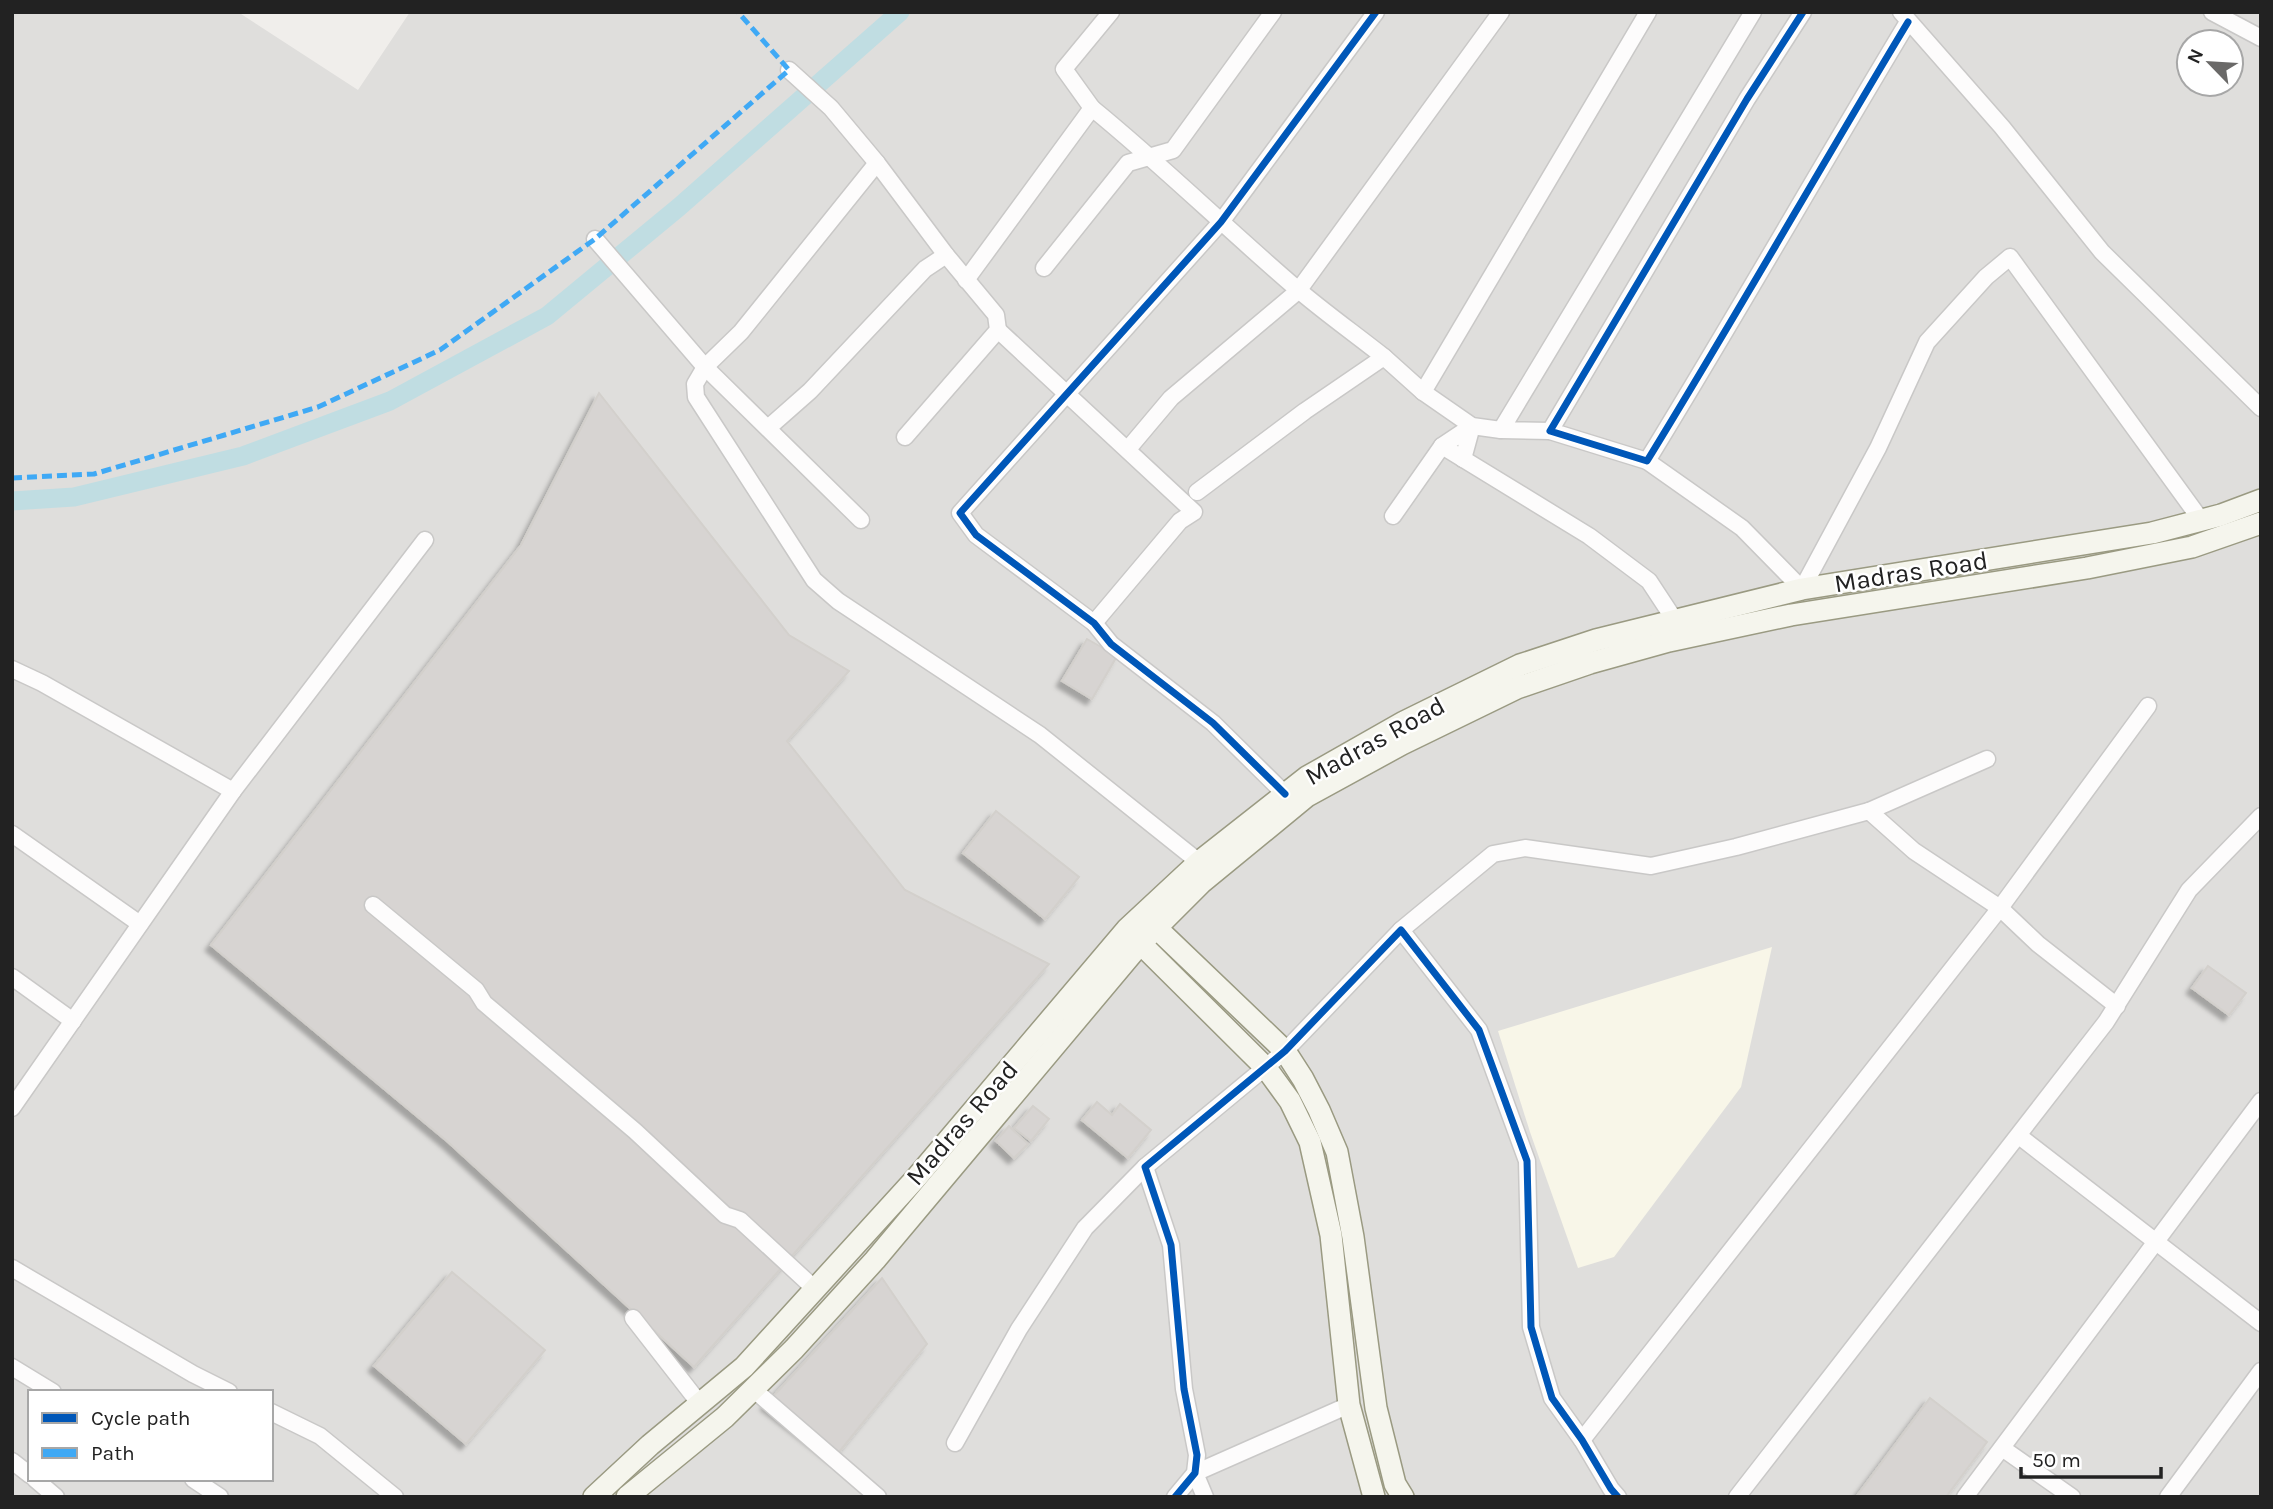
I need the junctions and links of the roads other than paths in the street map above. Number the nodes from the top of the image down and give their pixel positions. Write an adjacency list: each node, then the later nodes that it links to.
1 (1111, 12): 12 (street)
2 (1273, 12): 13 (street)
3 (1376, 12): 15 (street)
4 (1501, 12): 20 (street)
5 (1648, 12): 24 (street)
6 (1753, 12): 29 (street)
7 (1803, 12): 30 (street)
8 (2212, 12): 10 (street)
9 (1905, 17): 26 (street); 35 (street)
10 (2261, 38)
11 (789, 70): 14 (street)
12 (1092, 108): 13 (street); 19 (street)
13 (1151, 156): 15 (street); 18 (street)
14 (877, 163): 17 (street); 23 (street)
15 (1221, 222): 20 (street); 25 (street)
16 (595, 239): 23 (street)
17 (946, 256): 19 (street); 28 (street)
18 (1044, 268)
19 (966, 279): 21 (street)
20 (1298, 291): 22 (street); 33 (street)
21 (998, 330): 25 (street); 31 (street)
22 (1384, 357): 24 (street); 36 (street)
23 (705, 367): 28 (street); 55 (street)
24 (1423, 392): 27 (street)
25 (1068, 394): 33 (street); 45 (street)
26 (2261, 408)
27 (1472, 426): 29 (street); 32 (street); 34 (street)
28 (768, 429): 39 (street)
29 (1502, 430): 30 (street)
30 (1550, 431): 35 (street)
31 (905, 438)
32 (1442, 446): 34 (street); 38 (street)
33 (1128, 449): 45 (street)
34 (1464, 459): 44 (street)
35 (1647, 461): 43 (street)
36 (1197, 492)
37 (2261, 500): 40 (main road, Madras Road)
38 (1393, 516)
39 (861, 520)
40 (2201, 520): 43 (main road, Madras Road); 43 (street)
41 (2261, 523): 46 (main road)
42 (425, 540): 50 (street)
43 (1801, 589): 44 (main road, Madras Road)
44 (1674, 619): 46 (street); 51 (main road, Madras Road)
45 (1094, 623): 51 (street)
46 (1670, 641): 59 (main road)
47 (12, 669): 50 (street)
48 (2148, 706): 57 (street)
49 (1987, 759): 52 (street)
50 (233, 791): 58 (street)
51 (1285, 794): 55 (main road, Madras Road)
52 (1869, 811): 57 (street); 60 (street)
53 (2261, 816): 62 (street)
54 (12, 834): 58 (street)
55 (1199, 862): 59 (main road, Madras Road)
56 (373, 905): 72 (street)
57 (2000, 908): 62 (street); 83 (street)
58 (140, 924): 63 (street)
59 (1141, 929): 64 (main road); 65 (main road); 72 (main road, Madras Road); 77 (main road)
60 (1401, 930): 64 (street); 83 (street)
61 (12, 977): 63 (street)
62 (2117, 1006): 68 (street)
63 (73, 1021): 67 (street)
64 (1285, 1051): 65 (street); 100 (main road)
65 (1266, 1068): 69 (street); 81 (main road)
66 (2261, 1101): 70 (street)
67 (12, 1108)
68 (2019, 1136): 70 (street); 102 (street)
69 (1145, 1167): 84 (street); 88 (street)
70 (2156, 1241): 74 (street); 85 (street)
71 (12, 1268): 79 (street)
72 (815, 1289): 80 (main road, Madras Road)
73 (633, 1318): 80 (street)
74 (2261, 1324)
75 (12, 1367): 78 (street)
76 (2261, 1371): 105 (street)
77 (753, 1389): 95 (main road); 96 (street)
78 (50, 1390)
79 (225, 1390)
80 (700, 1404): 94 (main road, Madras Road)
81 (1349, 1405): 88 (street); 99 (main road)
82 (273, 1413): 93 (street)
83 (1583, 1440): 101 (street)
84 (955, 1443)
85 (2002, 1448): 103 (street); 104 (street)
86 (12, 1461): 87 (street)
87 (28, 1473)
88 (1195, 1473): 97 (street); 98 (street)
89 (37, 1481): 91 (street)
90 (196, 1481): 92 (street)
91 (56, 1497)
92 (220, 1497)
93 (395, 1497)
94 (594, 1497)
95 (627, 1497)
96 (878, 1497)
97 (1175, 1497)
98 (1205, 1497)
99 (1374, 1497)
100 (1403, 1497)
101 (1618, 1497)
102 (1737, 1497)
103 (1965, 1497)
104 (2072, 1497)
105 (2168, 1497)

